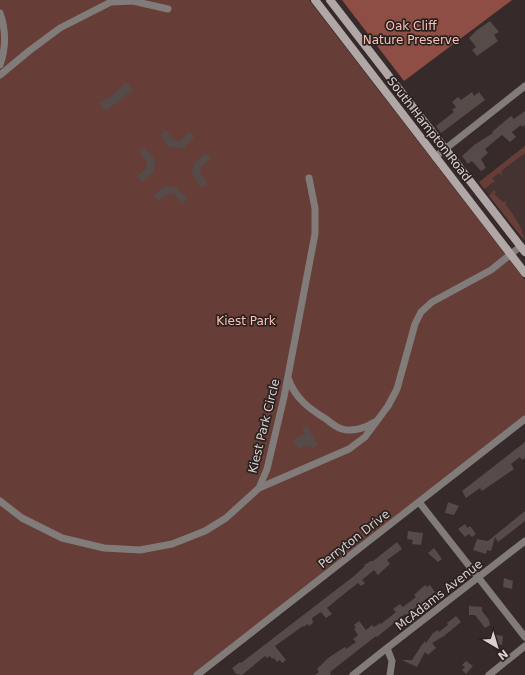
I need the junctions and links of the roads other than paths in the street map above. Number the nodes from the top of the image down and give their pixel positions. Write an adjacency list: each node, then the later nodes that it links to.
1 (329, 0): 3 (main road); 9 (main road, South Hampton Road)
2 (109, 1): 4 (street); 7 (street)
3 (317, 3): 10 (main road, South Hampton Road)
4 (168, 9)
5 (0, 13): 6 (street)
6 (0, 65)
7 (0, 75)
8 (525, 86): 9 (street)
9 (445, 150): 10 (street); 12 (main road, South Hampton Road)
10 (435, 157): 13 (main road, South Hampton Road)
11 (309, 178): 15 (street, Kiest Park Circle)
12 (523, 249): 13 (street)
13 (511, 254): 14 (main road, South Hampton Road); 17 (street)
14 (525, 273)
15 (287, 376): 17 (street); 18 (street, Kiest Park Circle)
16 (525, 419): 20 (street, Perryton Drive)
17 (378, 420): 18 (street)
18 (259, 488): 19 (street, Kiest Park Circle)
19 (0, 501)
20 (419, 502): 22 (street); 26 (street, Perryton Drive)
21 (525, 541): 22 (street, McAdams Avenue)
22 (478, 578): 23 (street); 25 (street, McAdams Avenue)
23 (525, 637)
24 (525, 646): 29 (street)
25 (387, 648): 27 (street, McAdams Avenue); 28 (street)
26 (196, 675)
27 (353, 675)
28 (390, 675)
29 (489, 675)

